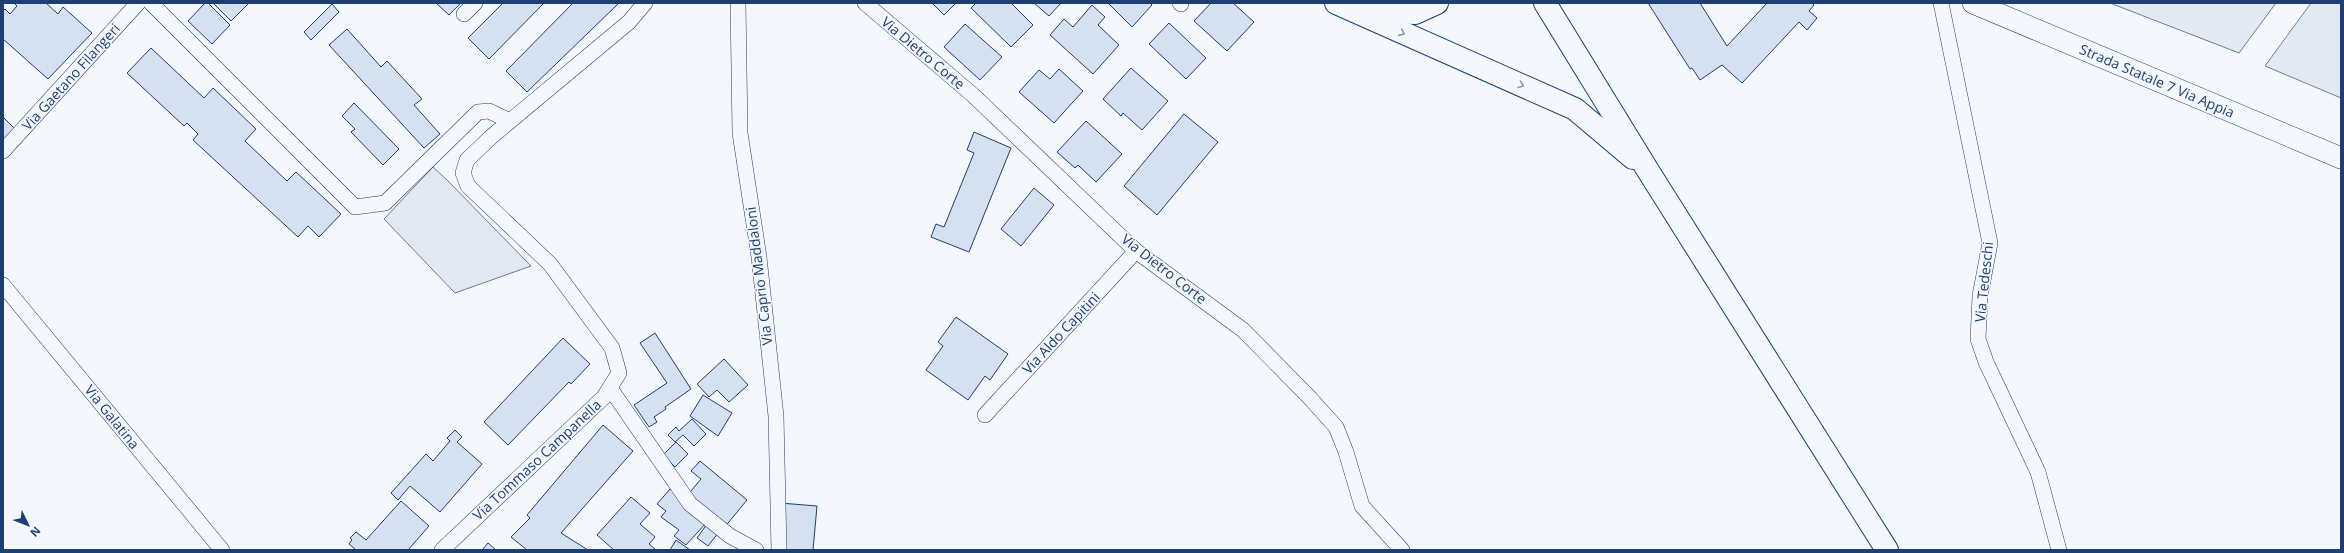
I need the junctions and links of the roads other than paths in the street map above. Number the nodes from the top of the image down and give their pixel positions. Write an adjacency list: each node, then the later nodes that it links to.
1 (138, 3): 14 (street, Via Gaetano Filangeri)
2 (151, 3): 13 (street)
3 (475, 3): 12 (street)
4 (645, 3): 13 (street, Via Tommaso Campanella)
5 (738, 3): 24 (street, Via Caprio Maddaloni)
6 (865, 3): 17 (street, Via Dietro Corte)
7 (1437, 3): 11 (highway)
8 (1545, 3): 16 (highway)
9 (1942, 3): 27 (street, Via Tedeschi)
10 (1973, 3): 15 (main road, Strada Statale 7 Via Appia)
11 (1345, 7): 16 (highway, one-way to 16)
12 (464, 14)
13 (516, 117): 19 (street, Via Tommaso Campanella)
14 (3, 151)
15 (2341, 158)
16 (1647, 169): 26 (highway)
17 (1136, 251): 20 (street, Via Aldo Capitini); 25 (street, Via Dietro Corte)
18 (3, 285): 21 (street, Via Galatina)
19 (610, 388): 22 (street, Via Tommaso Campanella); 23 (street)
20 (985, 415)
21 (222, 550)
22 (442, 550)
23 (756, 550)
24 (779, 550)
25 (1402, 550)
26 (1887, 550)
27 (2059, 550)

